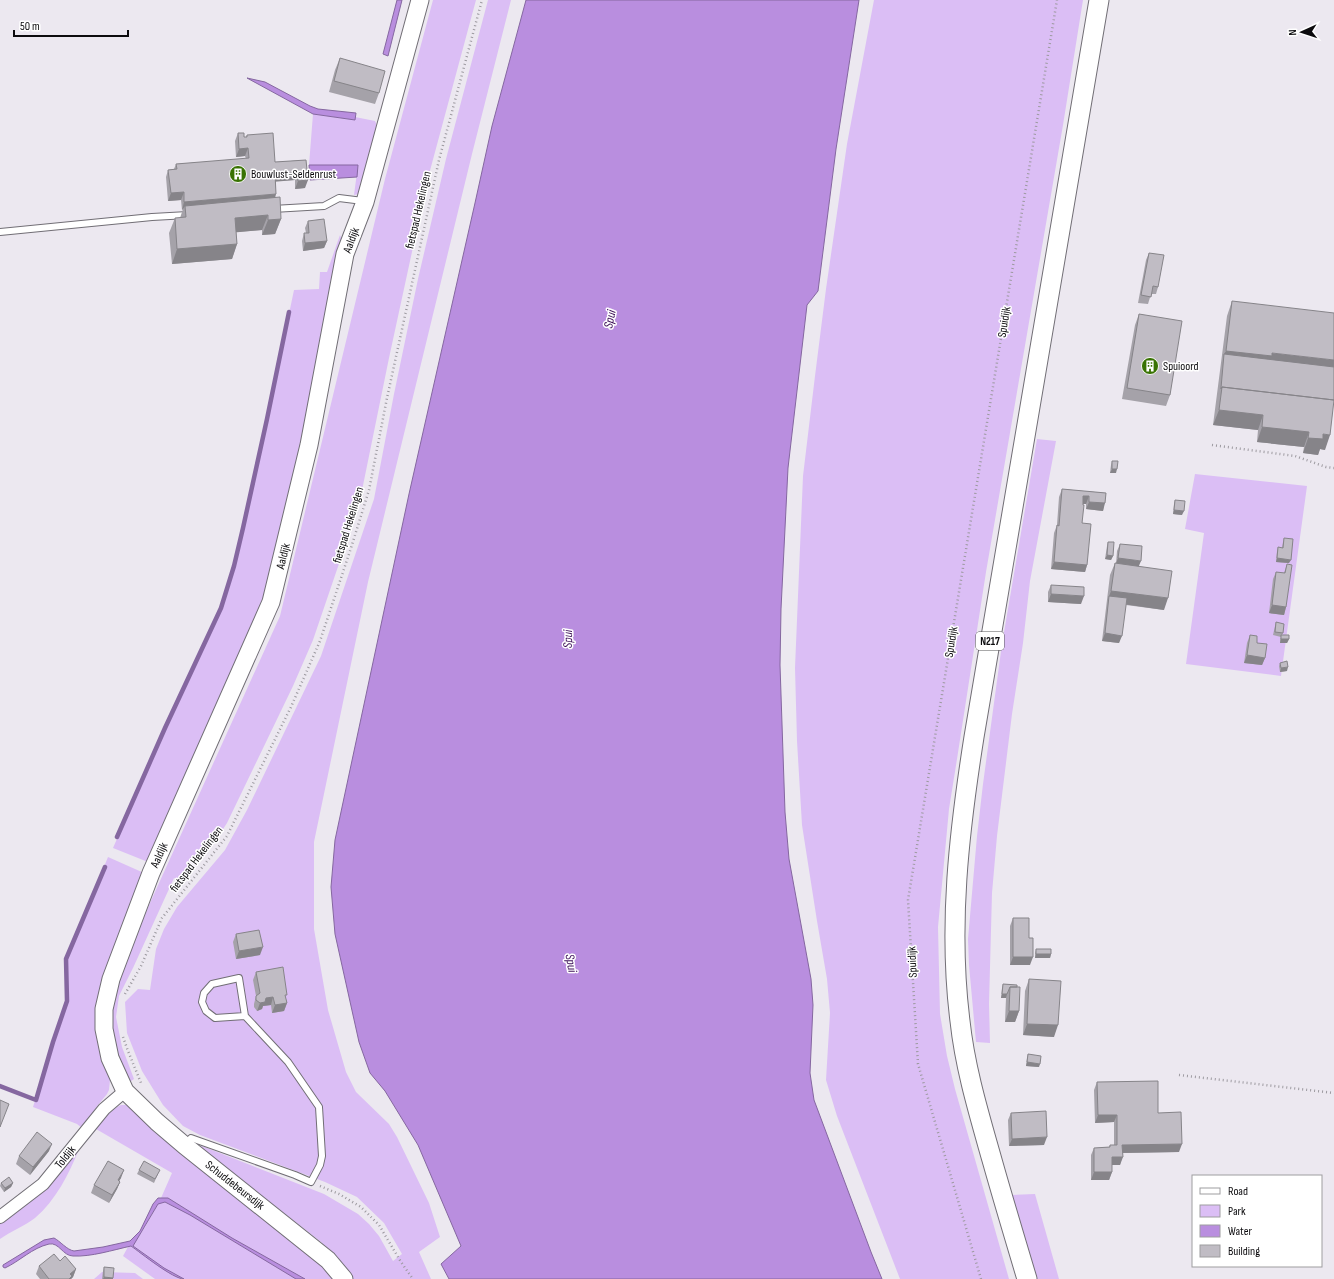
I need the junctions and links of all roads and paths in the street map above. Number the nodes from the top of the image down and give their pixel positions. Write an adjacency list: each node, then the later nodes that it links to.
1 (420, 0): 5 (street, Aaldijk)
2 (482, 0): 11 (path, fietspad Hekelingen)
3 (1057, 0): 23 (path, Spuidijk)
4 (1099, 0): 24 (main road, N217)
5 (365, 202): 6 (lane); 16 (street, Aaldijk)
6 (269, 210)
7 (191, 214): 8 (lane)
8 (0, 232)
9 (1212, 445): 10 (path)
10 (1334, 468)
11 (122, 998)
12 (245, 1016): 12 (lane); 19 (lane)
13 (122, 1033): 15 (path)
14 (1180, 1075): 17 (path)
15 (140, 1081)
16 (125, 1091): 18 (street, Schuddebeursdijk); 20 (street, Toldijk)
17 (1334, 1093)
18 (184, 1145): 19 (lane); 21 (street, Schuddebeursdijk)
19 (311, 1182): 22 (path)
20 (0, 1216)
21 (344, 1279)
22 (413, 1279)
23 (981, 1279)
24 (1027, 1279)

